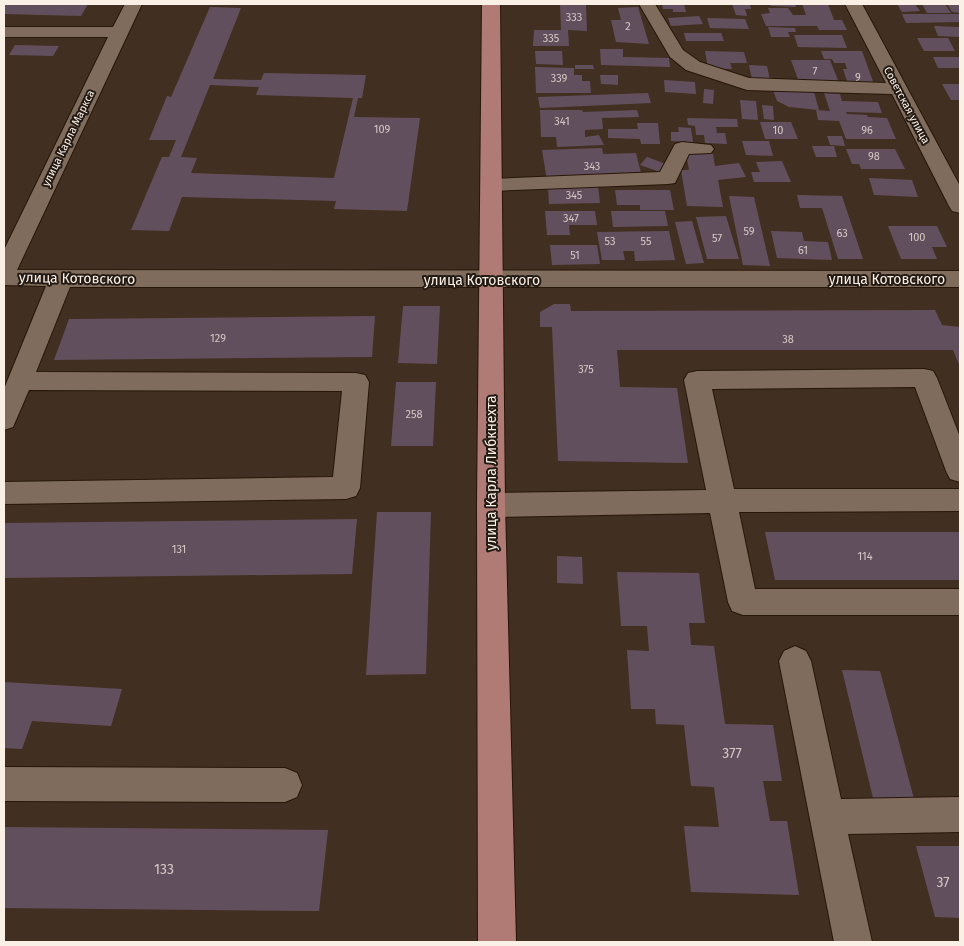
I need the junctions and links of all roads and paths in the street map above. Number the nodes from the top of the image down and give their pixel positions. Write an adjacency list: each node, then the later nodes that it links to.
1 (133, 4): 6 (street, улица Карла Маркса)
2 (492, 4): 9 (main road, улица Карла Либкнехта)
3 (647, 4): 7 (street)
4 (854, 4): 7 (street, Советская улица)
5 (4, 32): 6 (street)
6 (119, 32): 11 (street, улица Карла Маркса)
7 (899, 89): 10 (street, Советская улица)
8 (704, 148): 9 (street)
9 (492, 184): 15 (main road, улица Карла Либкнехта)
10 (960, 206)
11 (4, 272)
12 (4, 277): 13 (street, улица Котовского)
13 (61, 279): 15 (street, улица Котовского); 16 (street)
14 (960, 279): 15 (street, улица Котовского)
15 (491, 280): 22 (main road, улица Карла Либкнехта)
16 (20, 381): 17 (street); 19 (street)
17 (4, 420)
18 (960, 471): 21 (street)
19 (4, 493)
20 (960, 500): 21 (street)
21 (722, 501): 22 (street); 23 (street)
22 (491, 505): 29 (main road, улица Карла Либкнехта)
23 (960, 602)
24 (795, 661): 28 (street)
25 (4, 784): 26 (street)
26 (285, 784)
27 (960, 814): 28 (street)
28 (827, 817): 30 (street)
29 (497, 942)
30 (853, 942)

